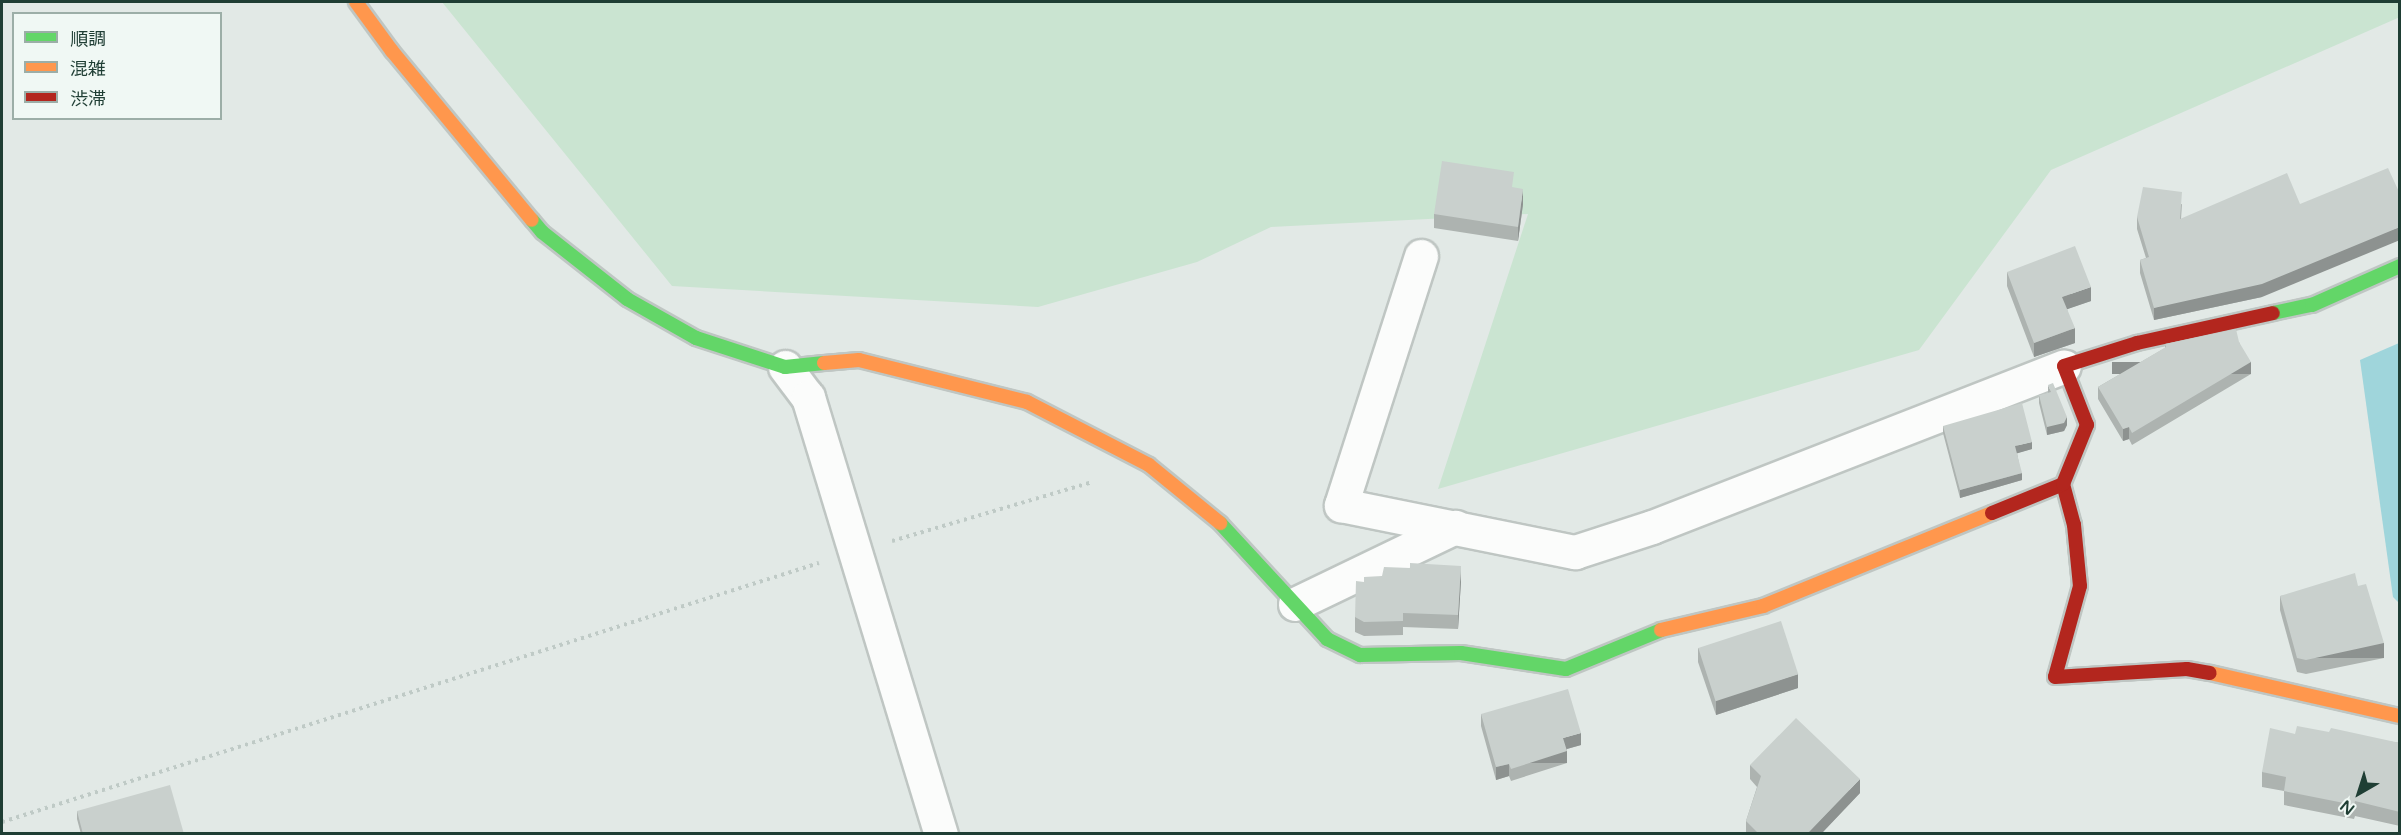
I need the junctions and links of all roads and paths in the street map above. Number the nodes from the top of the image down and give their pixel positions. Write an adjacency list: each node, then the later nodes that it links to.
1 (356, 2): 4 (street)
2 (1421, 256): 8 (street)
3 (2400, 266): 5 (street)
4 (785, 366): 6 (street); 9 (street)
5 (2064, 366): 7 (street); 8 (street)
6 (1149, 465): 9 (path); 10 (street)
7 (2063, 484): 10 (street); 11 (street)
8 (1455, 527): 10 (street)
9 (854, 552): 12 (path); 13 (street)
10 (1295, 604)
11 (2400, 716)
12 (2, 822)
13 (941, 834)

